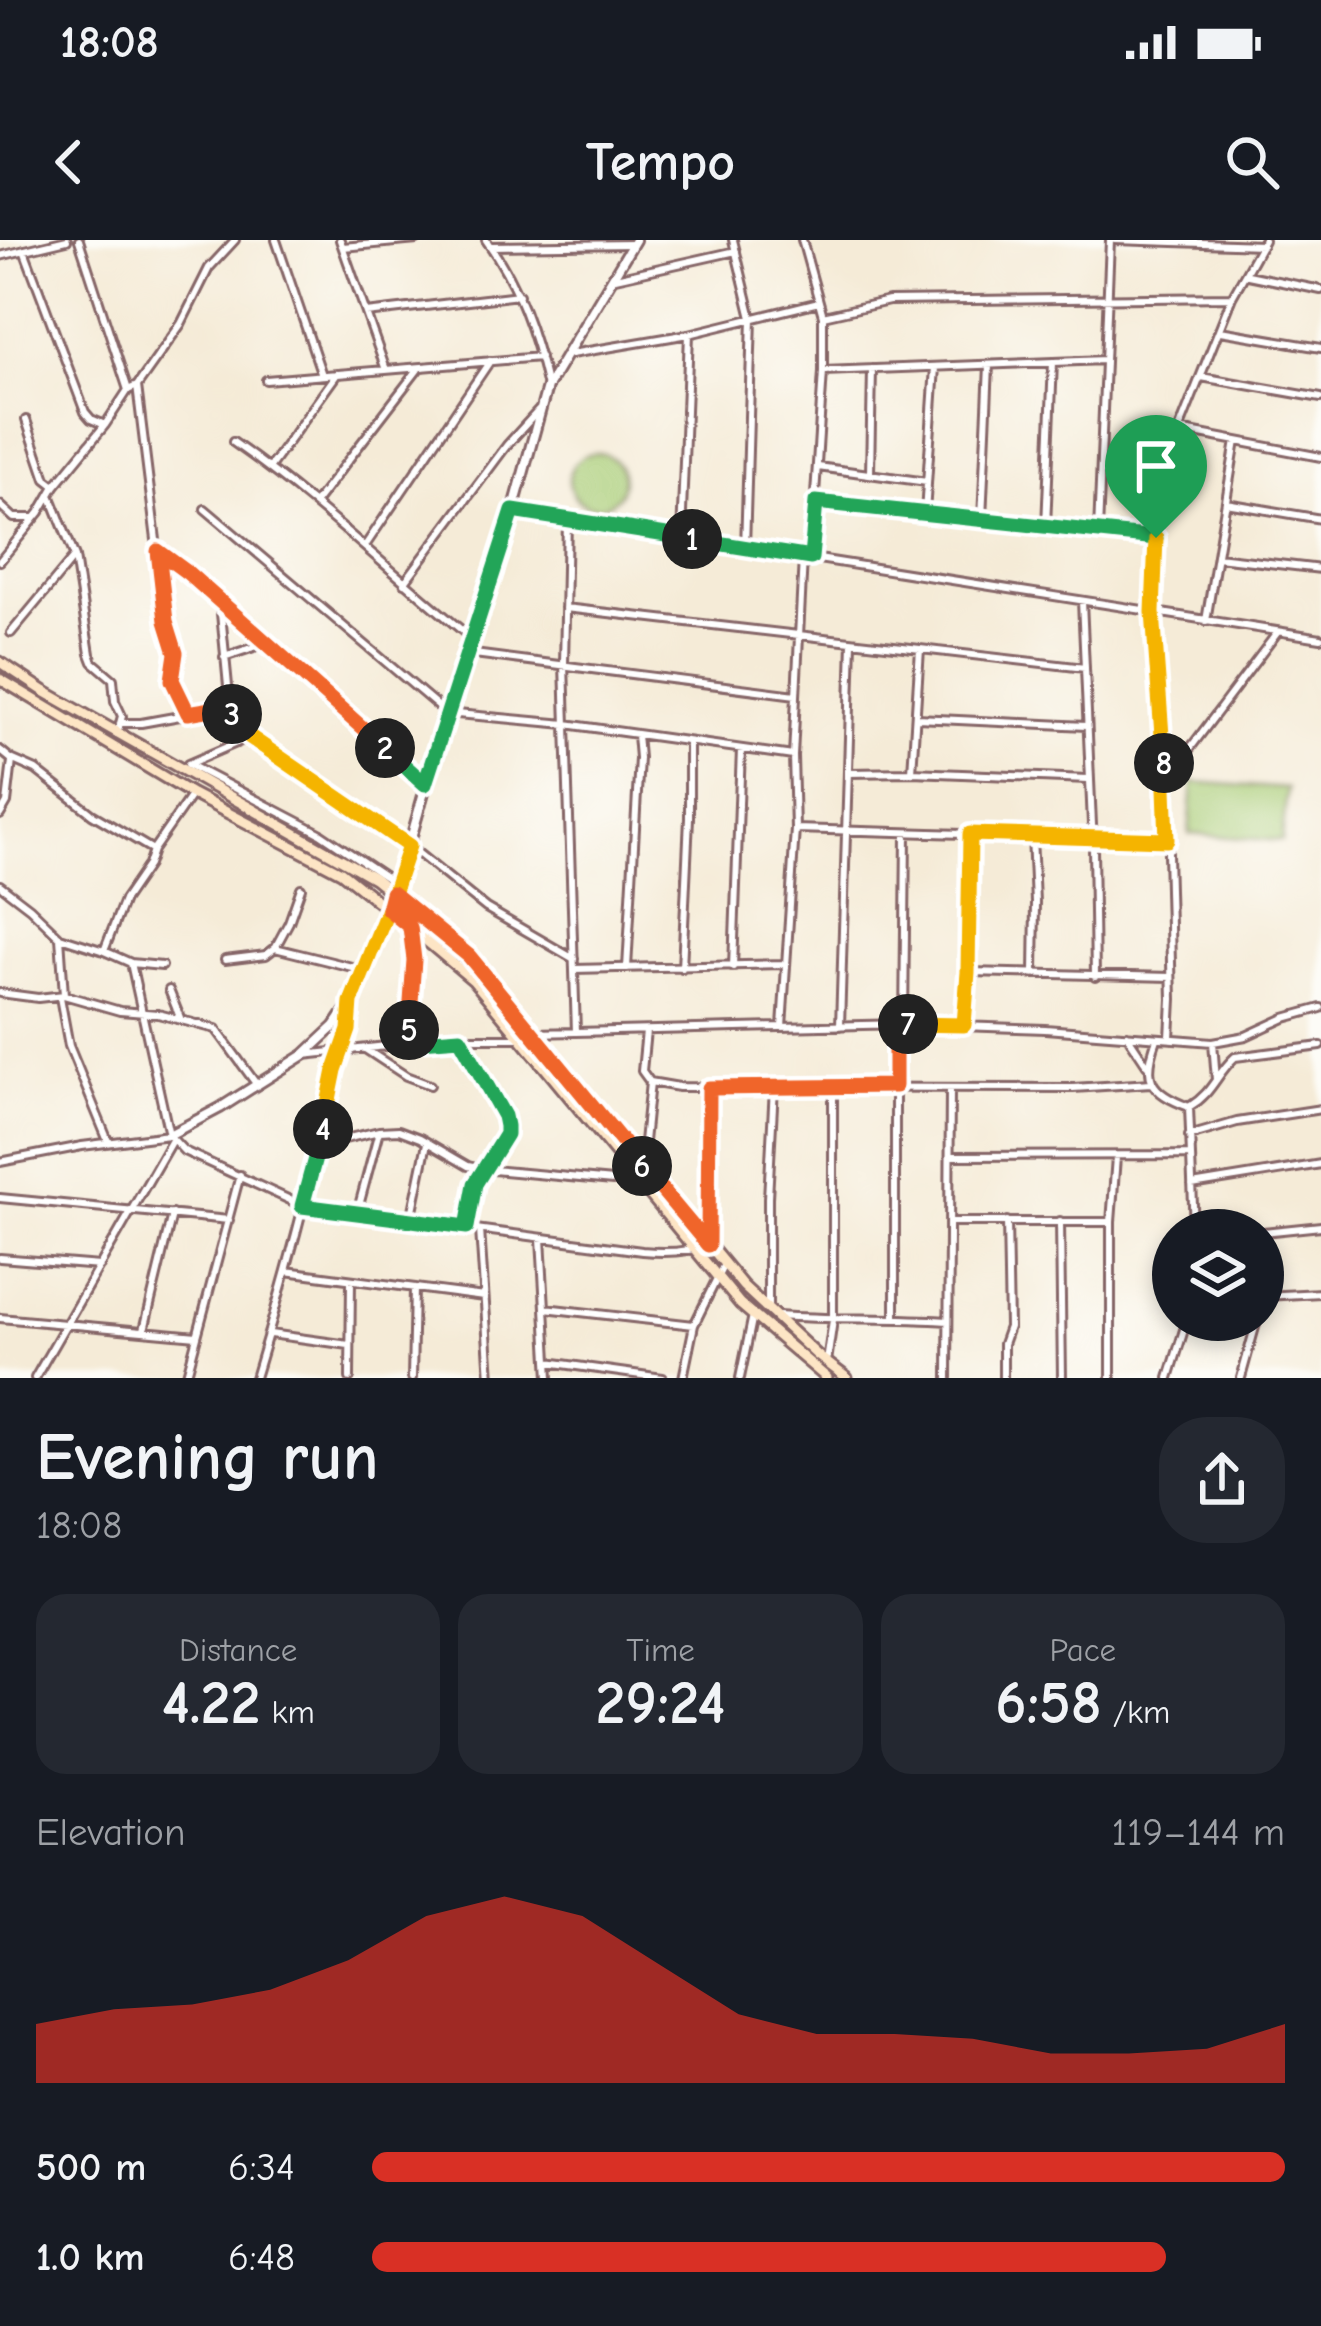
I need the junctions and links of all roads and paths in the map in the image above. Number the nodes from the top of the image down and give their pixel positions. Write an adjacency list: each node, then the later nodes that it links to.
1 (67, 240): 13 (street)
2 (79, 240): 45 (street)
3 (235, 240): 45 (street)
4 (276, 240): 41 (street)
5 (417, 240): 11 (street)
6 (734, 240): 14 (street)
7 (802, 240): 22 (street)
8 (1112, 240): 10 (street); 21 (street)
9 (633, 242): 12 (street); 17 (street)
10 (1263, 242): 16 (street)
11 (342, 243): 23 (street)
12 (489, 243): 19 (street)
13 (24, 250): 15 (street); 49 (street)
14 (736, 250): 17 (street); 25 (street)
15 (0, 256)
16 (1247, 274): 18 (street); 20 (street)
17 (610, 280): 29 (street)
18 (1321, 290)
19 (519, 295): 23 (street); 30 (street)
20 (1232, 297): 21 (street); 26 (street)
21 (1107, 298): 24 (street); 31 (street)
22 (819, 302): 24 (street); 25 (street)
23 (366, 313): 38 (street)
24 (823, 316): 39 (street)
25 (752, 318): 27 (street); 76 (street)
26 (1220, 331): 28 (street); 42 (street)
27 (689, 334): 29 (street); 73 (street)
28 (1321, 348)
29 (565, 356): 44 (street)
30 (540, 357): 32 (street); 44 (street)
31 (1105, 360): 33 (street); 72 (street)
32 (490, 361): 35 (street); 75 (street)
33 (1053, 362): 34 (street); 71 (street)
34 (989, 365): 36 (street); 70 (street)
35 (420, 367): 38 (street); 61 (street)
36 (935, 367): 37 (street); 57 (street)
37 (872, 369): 39 (street); 56 (street)
38 (386, 370): 40 (street)
39 (823, 371): 55 (street)
40 (337, 374): 41 (street); 54 (street)
41 (322, 375): 43 (street)
42 (1200, 376): 46 (street); 50 (street)
43 (266, 380)
44 (547, 387): 47 (street)
45 (132, 388): 49 (street); 77 (street)
46 (1321, 398)
47 (541, 408): 65 (street); 83 (street)
48 (26, 419): 58 (street)
49 (105, 425): 58 (street)
50 (1179, 430): 51 (street); 74 (street)
51 (1236, 441): 53 (street); 62 (street)
52 (233, 442): 54 (street)
53 (1321, 457)
54 (270, 467): 61 (street)
55 (818, 467): 56 (street); 60 (street)
56 (870, 474): 57 (street)
57 (927, 482): 66 (street)
58 (55, 486): 59 (street)
59 (50, 495): 67 (street); 78 (street)
60 (816, 502): 66 (street); 80 (street)
61 (315, 503): 75 (street)
62 (1226, 503): 68 (street); 79 (street)
63 (0, 505): 67 (street)
64 (206, 509): 106 (street)
65 (513, 511): 69 (street); 92 (street)
66 (925, 513): 70 (street)
67 (36, 518): 81 (street)
68 (1321, 519)
69 (567, 520): 73 (street); 86 (street)
70 (982, 520): 71 (street)
71 (1046, 526): 72 (street)
72 (1098, 532): 74 (street)
73 (681, 538): 76 (street)
74 (1156, 538): 87 (street)
75 (365, 546): 83 (street)
76 (745, 548): 80 (street)
77 (158, 551): 85 (street); 105 (street)
78 (75, 557): 89 (street); 110 (street)
79 (1217, 557): 82 (street); 88 (street)
80 (807, 558): 84 (street); 91 (street)
81 (0, 561)
82 (1321, 569)
83 (404, 583): 92 (street)
84 (1082, 601): 87 (street); 101 (street)
85 (220, 603): 95 (street); 98 (street)
86 (565, 608): 91 (street); 100 (street)
87 (1153, 612): 88 (street); 121 (street)
88 (1206, 621): 90 (street)
89 (11, 633)
90 (1277, 633): 93 (street); 121 (street)
91 (800, 634): 94 (street); 103 (street)
92 (471, 638): 97 (street)
93 (1321, 638)
94 (852, 642): 96 (street); 119 (street)
95 (266, 643): 98 (street); 122 (street)
96 (920, 650): 101 (street); 107 (street)
97 (466, 653): 100 (street); 106 (street)
98 (224, 656): 104 (street)
99 (0, 662): 110 (main road)
100 (564, 664): 103 (street); 108 (street)
101 (1084, 668): 109 (street)
102 (0, 679): 123 (main road)
103 (796, 695): 116 (street)
104 (230, 706): 105 (street); 112 (street)
105 (188, 713): 110 (street)
106 (446, 713): 108 (street); 122 (street)
107 (917, 718): 109 (street); 118 (street)
108 (566, 724): 111 (street); 144 (street)
109 (1086, 726): 120 (street)
110 (118, 728): 136 (main road)
111 (637, 735): 113 (street); 148 (street)
112 (250, 737): 132 (street); 136 (street)
113 (689, 742): 114 (street); 149 (street)
114 (741, 748): 116 (street); 147 (street)
115 (0, 750): 117 (street)
116 (793, 756): 125 (street)
117 (11, 759): 124 (street); 133 (street)
118 (912, 772): 119 (street); 120 (street)
119 (848, 773): 126 (street)
120 (1088, 779): 130 (street)
121 (1166, 781): 131 (street)
122 (425, 784): 132 (street)
123 (193, 794): 133 (street); 137 (main road)
124 (0, 815)
125 (795, 829): 126 (street); 145 (street)
126 (846, 830): 127 (street); 164 (street)
127 (906, 832): 128 (street); 162 (street)
128 (970, 834): 129 (street); 151 (street)
129 (1032, 836): 130 (street); 152 (street)
130 (1092, 837): 131 (street); 153 (street)
131 (1167, 840): 154 (street)
132 (409, 846): 136 (street); 144 (street)
133 (152, 850): 141 (street)
134 (0, 885): 139 (street)
135 (301, 888): 140 (street)
136 (394, 888): 137 (street); 168 (main road)
137 (388, 909): 138 (main road); 150 (street)
138 (410, 927): 171 (main road); 175 (street)
139 (60, 937): 141 (street); 157 (street)
140 (275, 948): 142 (street); 150 (street)
141 (104, 951): 143 (street)
142 (225, 960)
143 (131, 963): 146 (street); 160 (street)
144 (574, 964): 148 (street); 167 (street)
145 (785, 964): 147 (street); 165 (street)
146 (162, 965)
147 (733, 967): 149 (street)
148 (627, 968): 149 (street)
149 (682, 968)
150 (364, 970): 158 (street)
151 (968, 972): 152 (street); 163 (street)
152 (1034, 974): 153 (street)
153 (1095, 977): 154 (street)
154 (1171, 977): 173 (street)
155 (169, 990): 161 (street)
156 (0, 992): 157 (street)
157 (62, 996): 160 (street); 198 (street)
158 (351, 1002): 179 (street); 180 (street)
159 (1321, 1008): 174 (street)
160 (142, 1012): 161 (street); 197 (street)
161 (181, 1020): 186 (street)
162 (899, 1024): 163 (street); 164 (street); 188 (street)
163 (964, 1025): 169 (street)
164 (840, 1026): 165 (street)
165 (782, 1027): 166 (street)
166 (646, 1030): 167 (street); 183 (street)
167 (576, 1032): 168 (street)
168 (535, 1033): 206 (main road)
169 (1127, 1036): 172 (street); 182 (street)
170 (460, 1038): 171 (street); 175 (street); 207 (street)
171 (520, 1038): 208 (main road)
172 (1157, 1038): 173 (street); 182 (street)
173 (1170, 1038): 176 (street)
174 (1230, 1041): 176 (street); 181 (street)
175 (408, 1042): 178 (street)
176 (1213, 1042): 184 (street)
177 (1320, 1044): 181 (street)
178 (363, 1047): 179 (street); 187 (street)
179 (343, 1049): 180 (street); 200 (street)
180 (304, 1054): 186 (street)
181 (1234, 1057): 184 (street)
182 (1148, 1065): 185 (street)
183 (650, 1082): 192 (street); 206 (street)
184 (1216, 1082): 193 (street)
185 (1151, 1083): 191 (street); 193 (street)
186 (256, 1085): 197 (street)
187 (430, 1085)
188 (895, 1086): 190 (street); 191 (street); 243 (street)
189 (774, 1087): 190 (street); 192 (street); 241 (street)
190 (833, 1087): 245 (street)
191 (950, 1087): 202 (street)
192 (709, 1088): 228 (street)
193 (1189, 1107): 196 (street)
194 (1321, 1109): 196 (street)
195 (379, 1131): 199 (street); 200 (street); 215 (street)
196 (1189, 1136): 201 (street)
197 (171, 1137): 198 (street); 209 (street); 213 (street)
198 (108, 1142): 204 (street)
199 (428, 1142): 207 (street); 218 (street)
200 (319, 1144): 212 (street)
201 (1190, 1155): 203 (street); 210 (street)
202 (950, 1156): 203 (street); 221 (street)
203 (1116, 1157): 222 (street)
204 (0, 1162)
205 (1321, 1164): 210 (street)
206 (642, 1165): 228 (main road)
207 (482, 1169): 208 (street); 224 (street)
208 (632, 1174): 229 (main road)
209 (240, 1175): 212 (street); 217 (street)
210 (1192, 1185): 214 (street)
211 (0, 1198): 213 (street)
212 (302, 1206): 215 (street); 233 (street)
213 (133, 1209): 216 (street); 232 (street)
214 (1193, 1209)
215 (357, 1213): 218 (street)
216 (172, 1214): 217 (street); 249 (street)
217 (229, 1220): 251 (street)
218 (411, 1220): 224 (street)
219 (1007, 1221): 220 (street); 221 (street); 269 (street)
220 (1060, 1221): 222 (street); 270 (street)
221 (950, 1222): 246 (street)
222 (1111, 1222): 271 (street)
223 (1321, 1226): 226 (street)
224 (467, 1227): 225 (street)
225 (480, 1230): 227 (street); 239 (street)
226 (1284, 1230)
227 (541, 1238): 229 (street); 240 (street)
228 (708, 1245): 229 (street); 231 (main road)
229 (696, 1250): 234 (main road)
230 (0, 1258): 232 (street)
231 (724, 1264): 234 (street); 241 (main road)
232 (100, 1266): 248 (street)
233 (286, 1271): 235 (street); 250 (street)
234 (718, 1276): 242 (main road); 247 (street)
235 (351, 1280): 236 (street); 254 (street)
236 (414, 1288): 239 (street); 261 (street)
237 (1321, 1293): 238 (street)
238 (1284, 1296)
239 (484, 1297): 262 (street)
240 (545, 1308): 247 (street); 255 (street)
241 (771, 1312): 245 (street); 256 (main road)
242 (753, 1315): 256 (main road); 266 (street)
243 (895, 1317): 245 (street); 246 (street)
244 (0, 1318): 248 (street)
245 (833, 1320): 256 (street)
246 (948, 1321): 268 (street)
247 (694, 1325): 265 (street)
248 (64, 1326): 249 (street); 257 (street)
249 (144, 1330): 251 (street)
250 (269, 1334): 254 (street); 259 (street)
251 (197, 1336): 258 (street)
252 (1180, 1341): 272 (street)
253 (1251, 1341): 273 (street)
254 (349, 1346): 260 (street)
255 (548, 1362): 263 (street); 264 (street)
256 (822, 1372): 267 (main road)
257 (35, 1378)
258 (186, 1378)
259 (255, 1378)
260 (350, 1378)
261 (412, 1378)
262 (490, 1378)
263 (548, 1378)
264 (663, 1378)
265 (683, 1378)
266 (740, 1378)
267 (848, 1378)
268 (948, 1378)
269 (1003, 1378)
270 (1061, 1378)
271 (1111, 1378)
272 (1169, 1378)
273 (1241, 1378)

